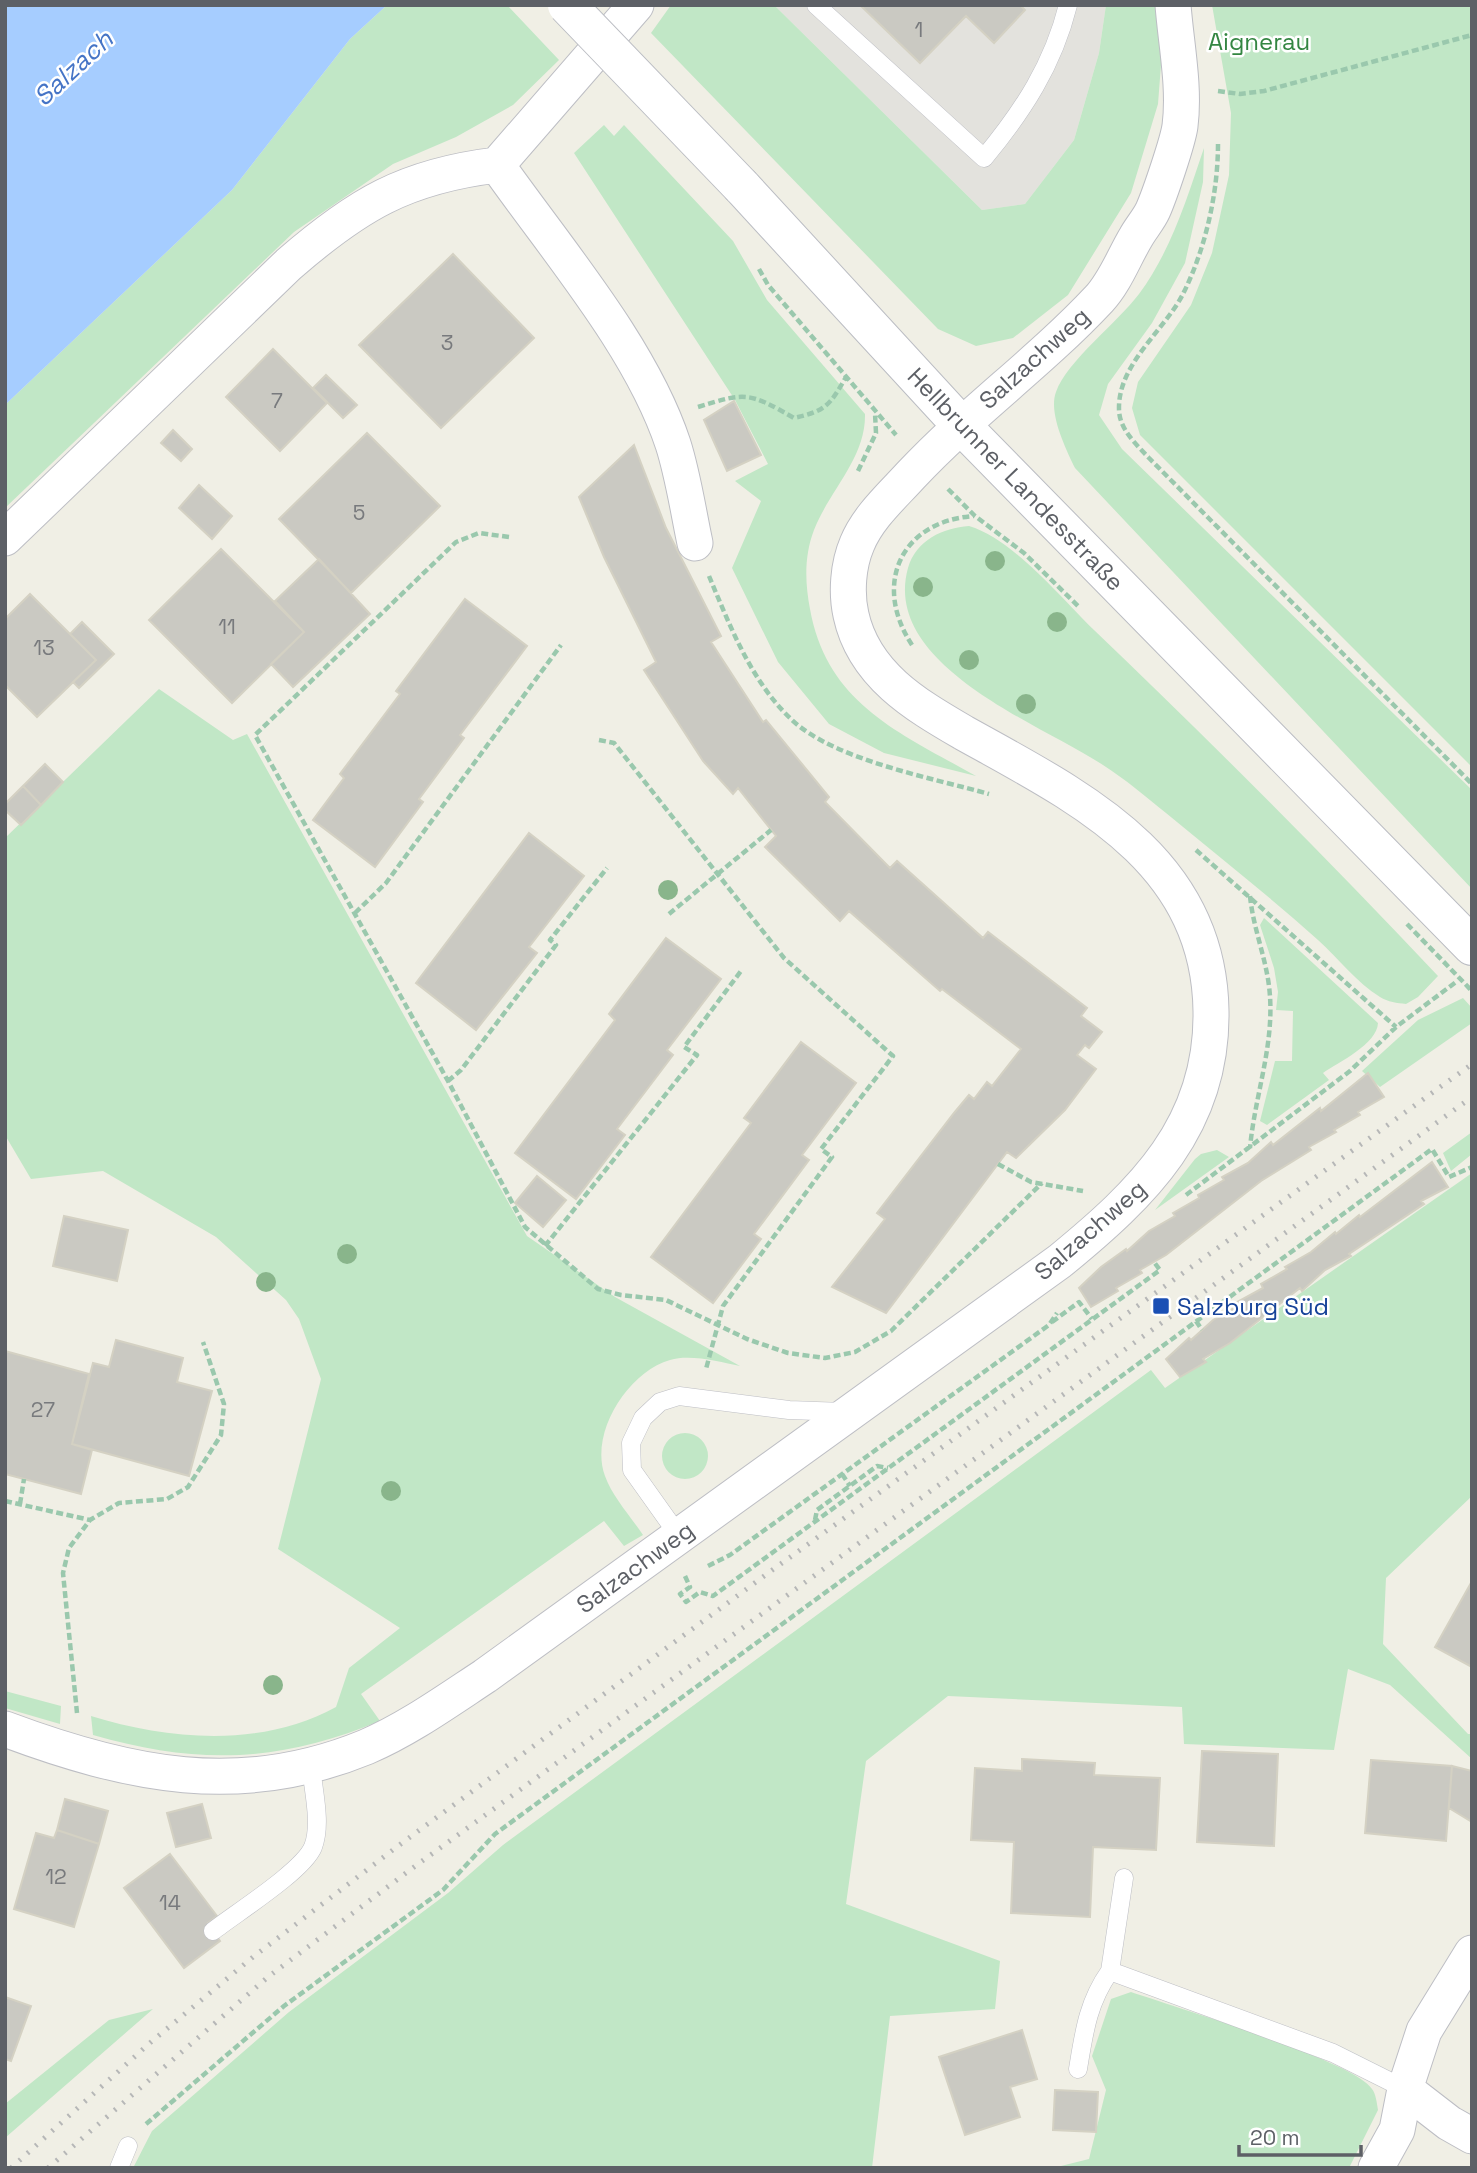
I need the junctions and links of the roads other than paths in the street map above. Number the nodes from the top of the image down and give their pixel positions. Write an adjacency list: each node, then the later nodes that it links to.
1 (567, 5): 7 (main road, Hellbrunner Landesstraße, bridge)
2 (636, 5): 6 (street)
3 (816, 5): 4 (lane)
4 (1069, 5)
5 (1173, 5): 7 (street, Salzachweg)
6 (497, 165): 8 (street); 9 (street)
7 (960, 424): 10 (main road, Hellbrunner Landesstraße); 11 (street, Salzachweg)
8 (5, 538)
9 (695, 543)
10 (1466, 962)
11 (847, 1412): 12 (street, Salzachweg); 12 (lane)
12 (679, 1536): 14 (street, Salzachweg)
13 (5, 1729): 14 (street, Salzachweg)
14 (311, 1766): 16 (lane)
15 (1124, 1878): 18 (lane)
16 (213, 1931)
17 (1472, 1953): 20 (street)
18 (1110, 1971): 19 (lane); 20 (lane)
19 (1078, 2068)
20 (1405, 2089): 21 (street); 24 (street)
21 (1472, 2136)
22 (128, 2146): 23 (lane)
23 (119, 2168)
24 (1376, 2168)

